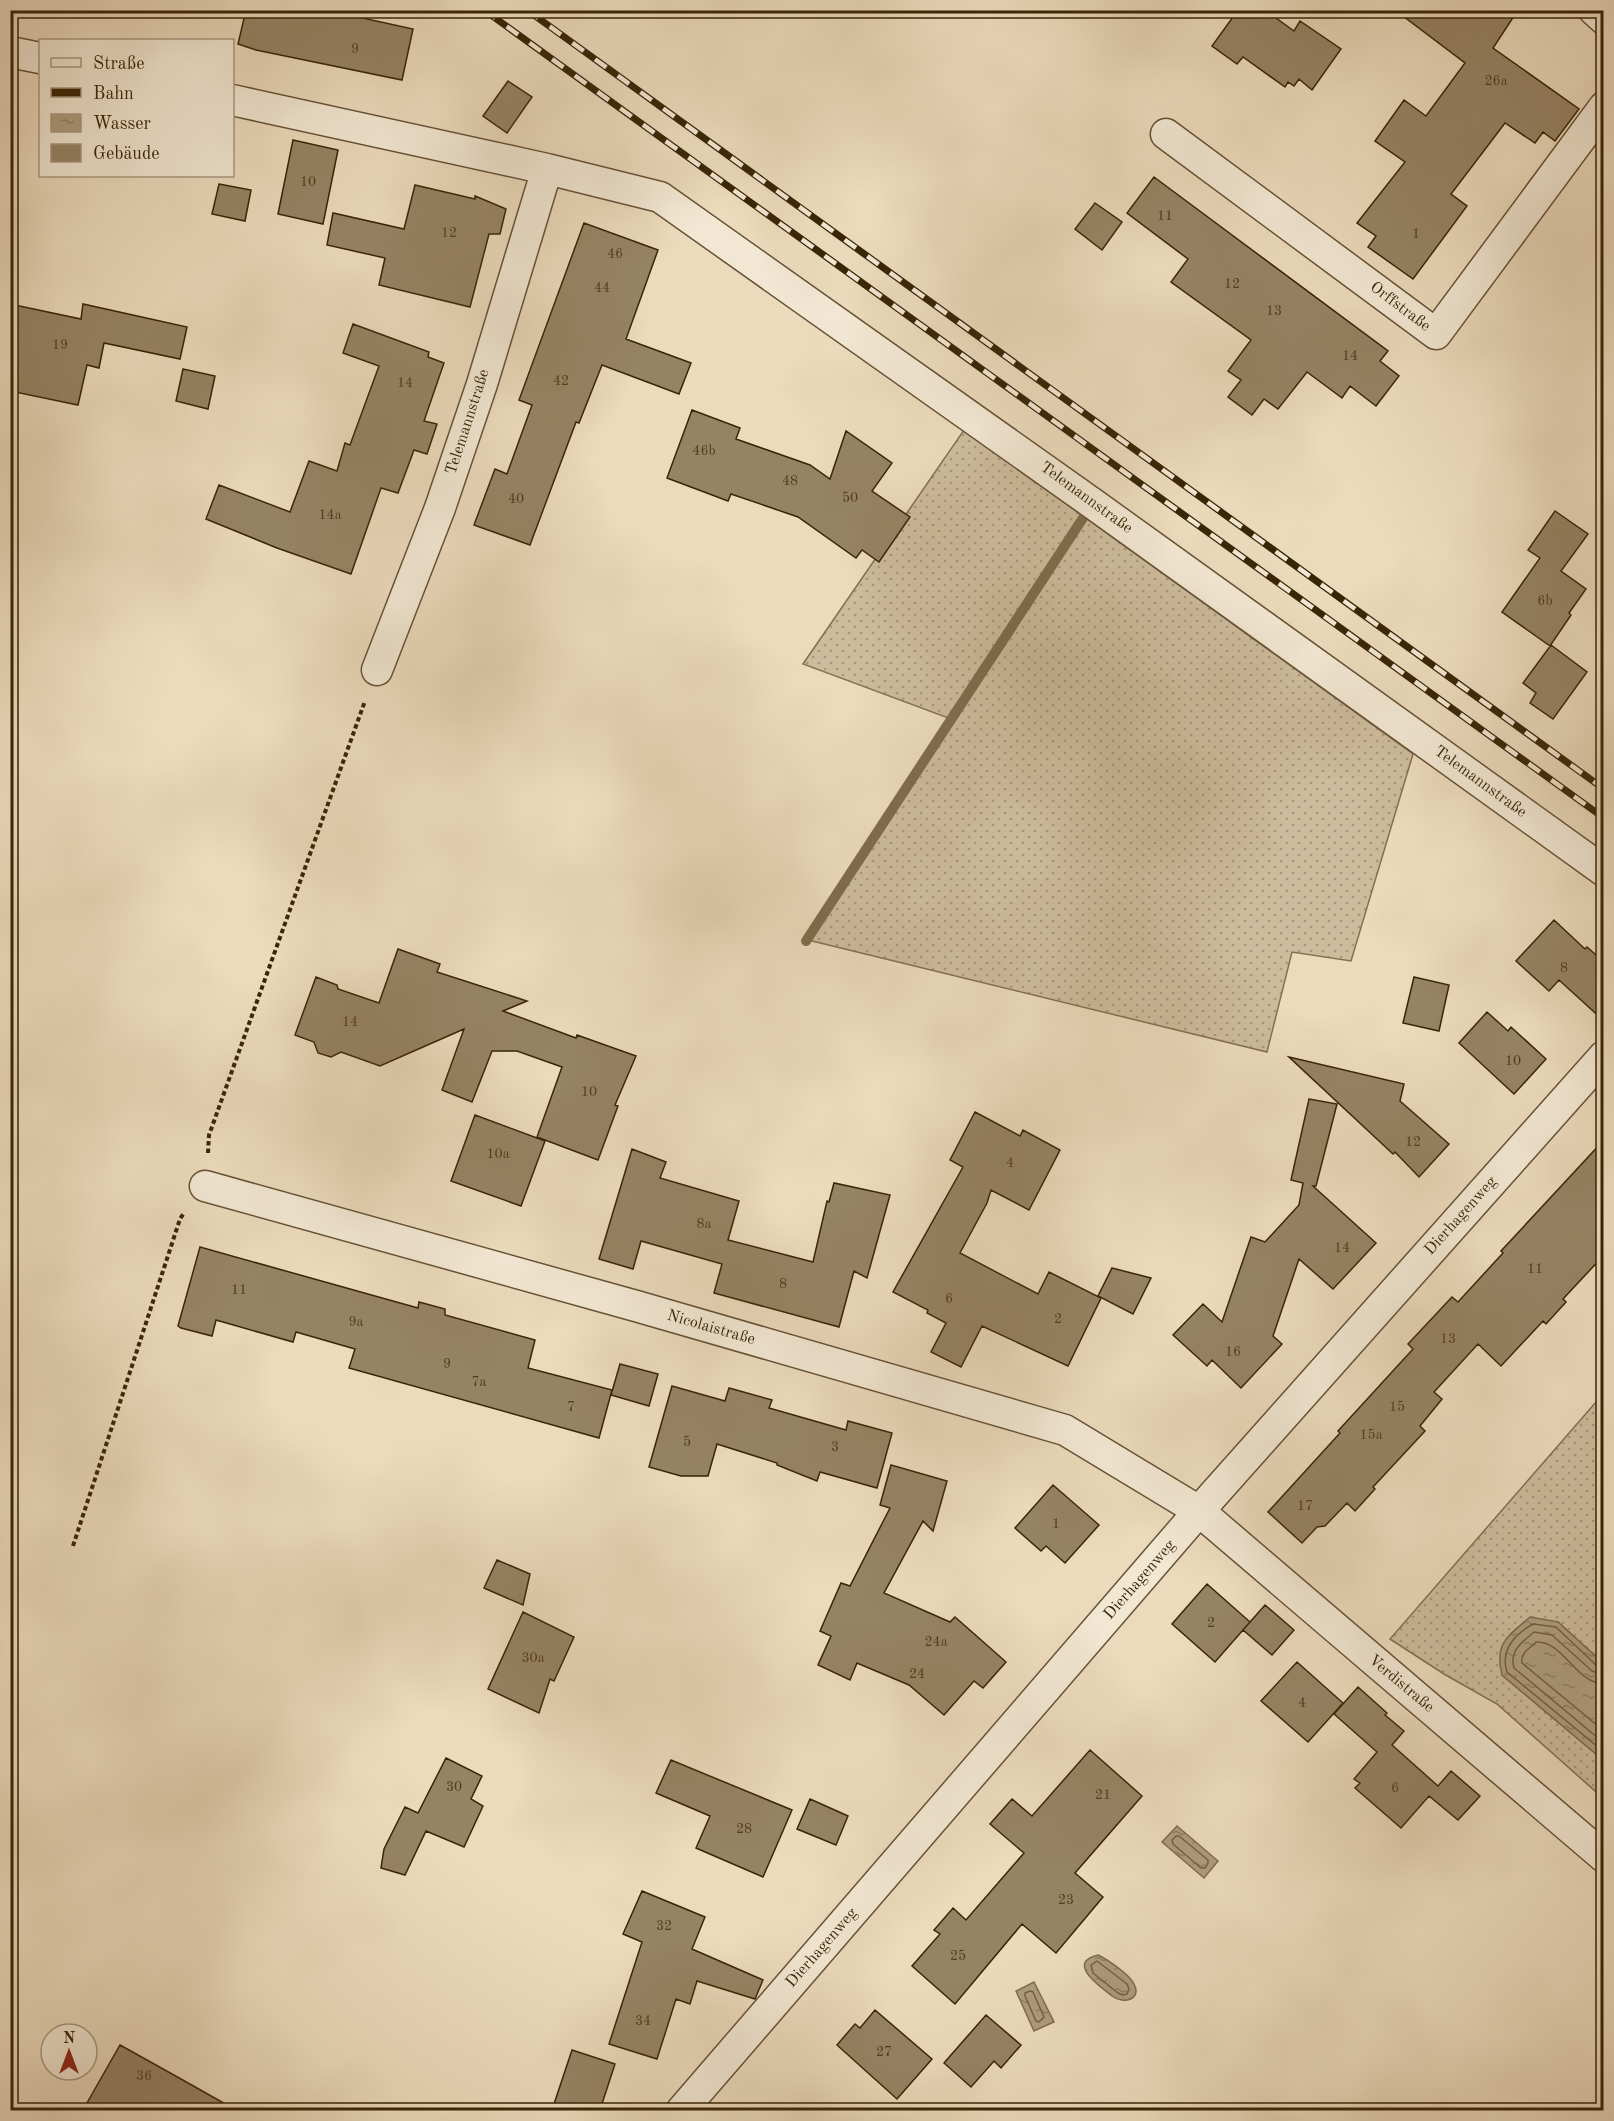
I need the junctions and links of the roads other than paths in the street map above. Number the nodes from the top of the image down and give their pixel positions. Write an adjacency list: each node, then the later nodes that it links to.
1 (1594, 10): 2 (street)
2 (1604, 20)
3 (10, 52): 4 (street)
4 (39, 58)
5 (234, 100): 8 (street, Telemannstraße)
6 (1604, 107): 7 (street, Orffstraße)
7 (1166, 134)
8 (547, 169): 9 (street, Telemannstraße); 10 (street, Telemannstraße)
9 (377, 670)
10 (1604, 871)
11 (1604, 1056): 13 (street, Dierhagenweg)
12 (205, 1186): 13 (street, Nicolaistraße)
13 (1199, 1511): 14 (street, Verdistraße); 15 (street, Dierhagenweg)
14 (1604, 1857)
15 (682, 2110)

